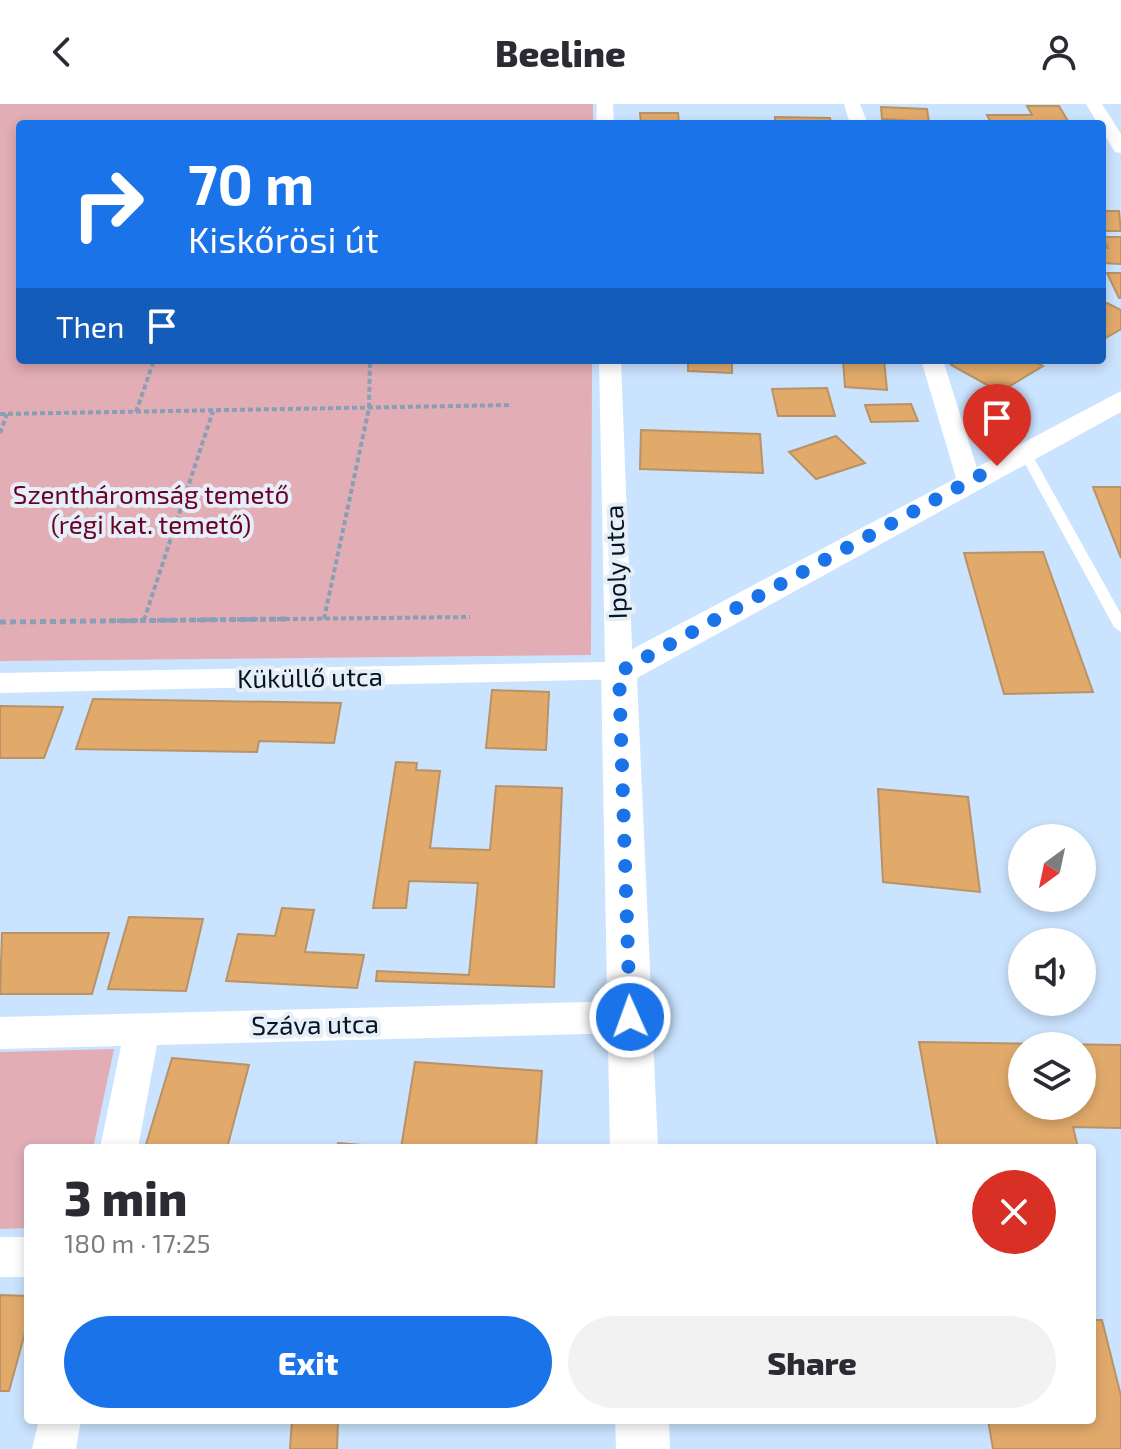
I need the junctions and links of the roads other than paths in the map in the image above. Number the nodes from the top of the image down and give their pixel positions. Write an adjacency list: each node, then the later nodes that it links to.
1 (1106, 124): 2 (street)
2 (1121, 148)
3 (610, 364): 9 (street, Ipoly utca)
4 (933, 364): 7 (street)
5 (1121, 400): 6 (street)
6 (1024, 451): 7 (street); 8 (lane)
7 (969, 481): 9 (street)
8 (1121, 627)
9 (619, 672): 10 (street, Küküllő utca); 11 (street, Ipoly utca)
10 (0, 683)
11 (630, 1017): 12 (street, Száva utca); 15 (street, Ipoly utca)
12 (142, 1029): 13 (street, Száva utca); 14 (street)
13 (0, 1033)
14 (120, 1144)
15 (634, 1144)
16 (0, 1257): 17 (street)
17 (24, 1257)
18 (59, 1424): 20 (street)
19 (642, 1424): 21 (street)
20 (54, 1449)
21 (643, 1449)

